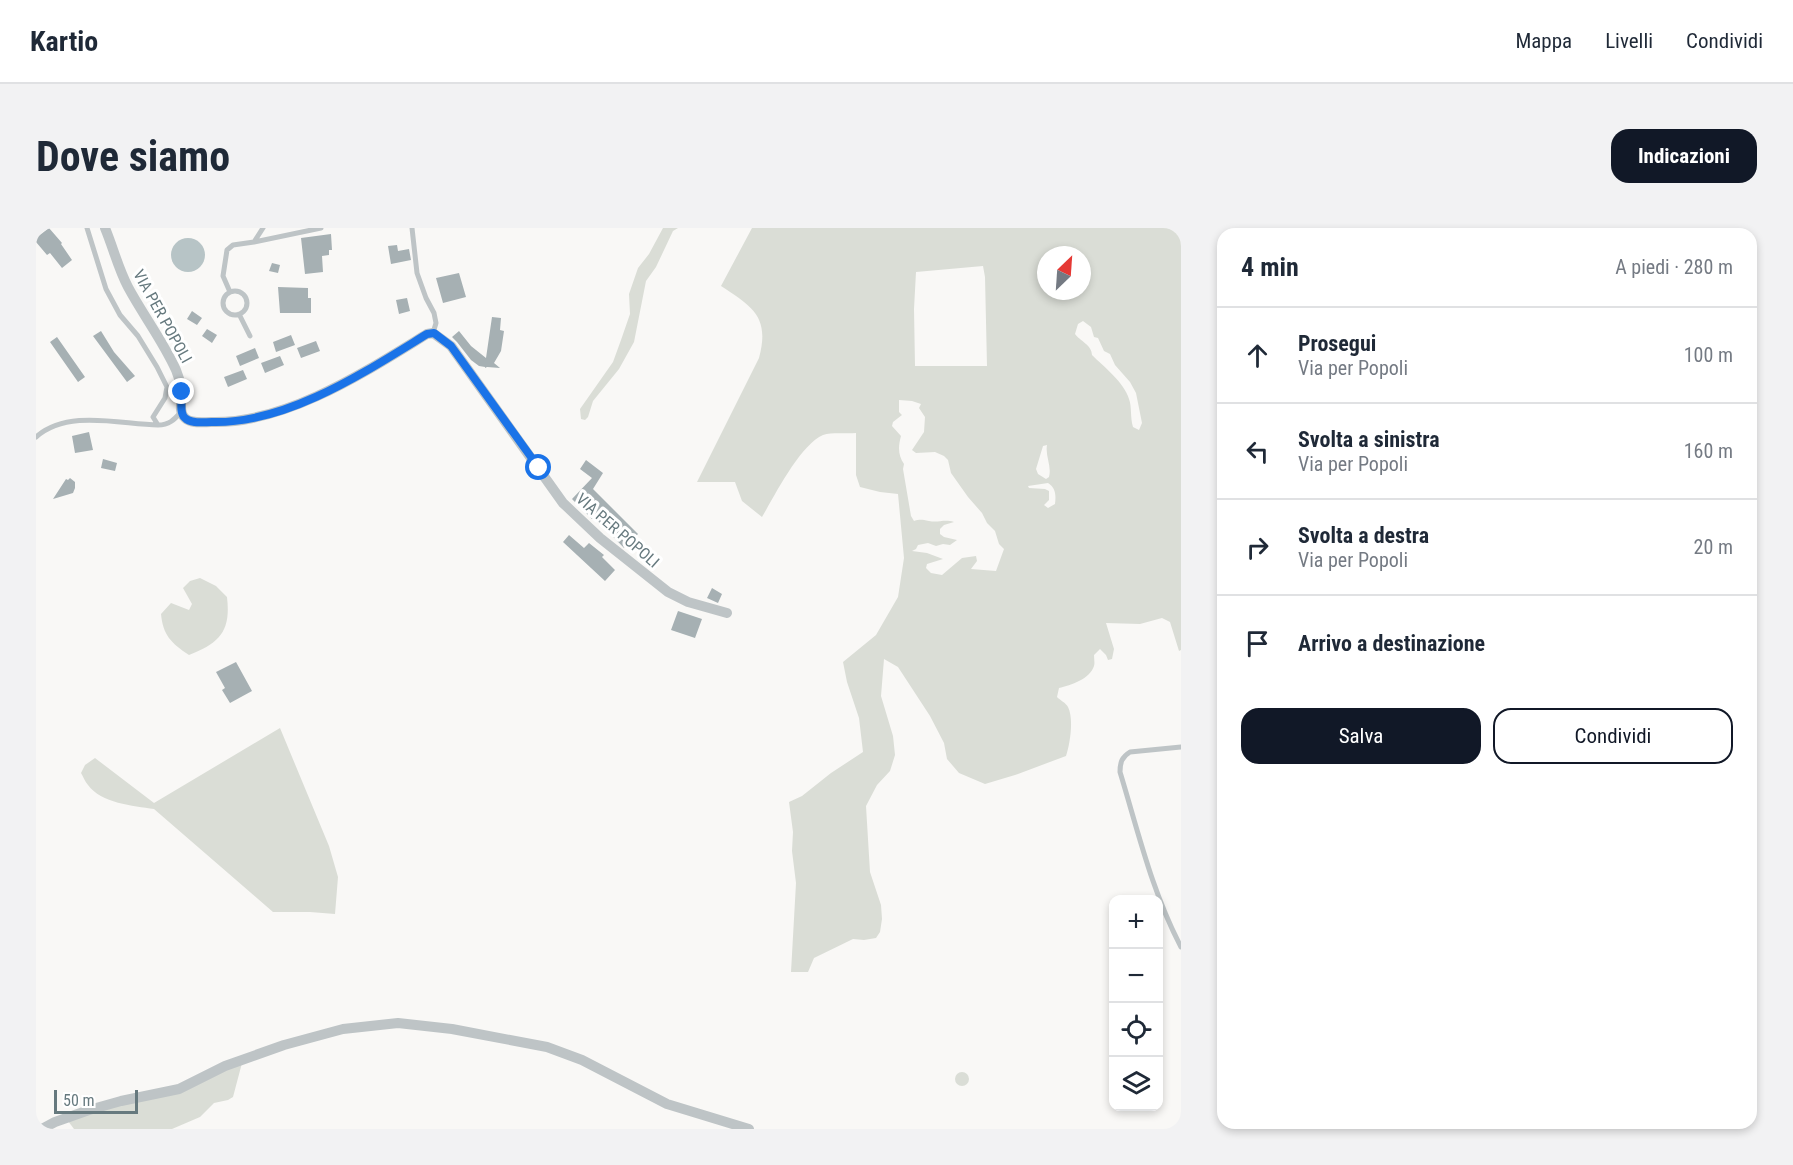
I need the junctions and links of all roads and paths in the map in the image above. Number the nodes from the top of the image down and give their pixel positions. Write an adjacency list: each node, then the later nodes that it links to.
1 (87, 228): 12 (lane)
2 (105, 228): 11 (street, VIA PER POPOLI)
3 (262, 228): 6 (lane)
4 (321, 228): 6 (lane)
5 (412, 228): 9 (lane)
6 (254, 242): 7 (lane)
7 (230, 292): 8 (lane); 8 (lane)
8 (239, 314): 10 (lane)
9 (434, 333): 11 (street); 14 (street, VIA PER POPOLI)
10 (250, 336)
11 (181, 412): 12 (lane)
12 (158, 425): 13 (lane)
13 (36, 437)
14 (727, 613)
15 (1181, 747): 16 (lane)
16 (1181, 947)
17 (42, 1129): 18 (street)
18 (749, 1129)

